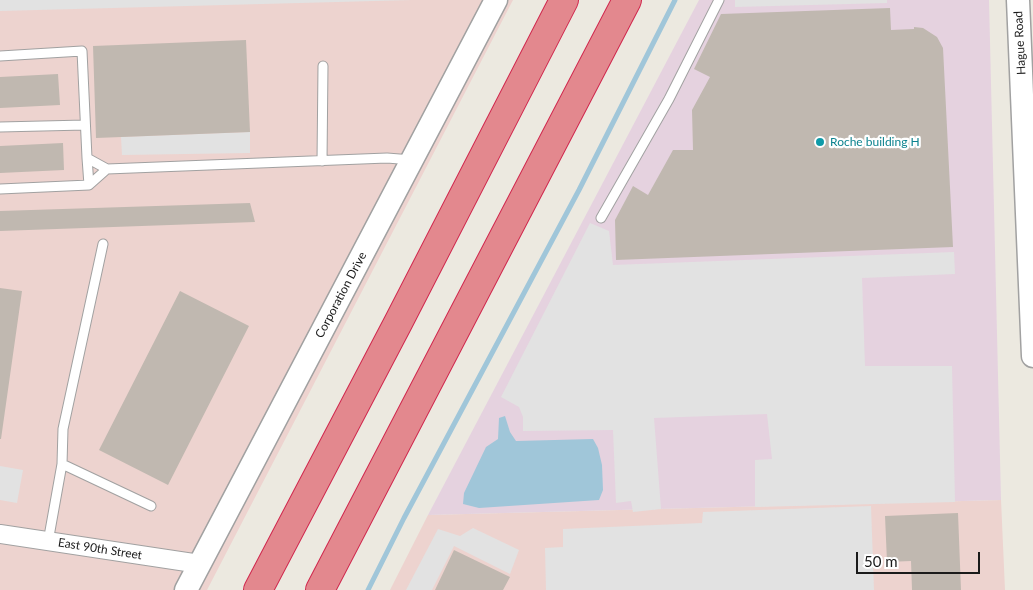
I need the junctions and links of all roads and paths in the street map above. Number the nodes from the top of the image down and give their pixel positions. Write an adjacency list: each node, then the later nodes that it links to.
1 (496, 0): 11 (street, Corporation Drive)
2 (564, 0): 25 (highway)
3 (626, 0): 26 (highway)
4 (719, 0): 16 (lane)
5 (1018, 0): 18 (street, Hague Road)
6 (0, 56): 8 (lane)
7 (323, 66): 12 (lane)
8 (85, 124): 9 (lane); 10 (lane)
9 (0, 127)
10 (87, 158): 13 (lane); 14 (lane)
11 (412, 160): 12 (lane); 23 (street, Corporation Drive)
12 (322, 161): 13 (lane)
13 (107, 169): 14 (lane)
14 (89, 185): 15 (lane)
15 (0, 189)
16 (601, 218)
17 (103, 244): 19 (lane)
18 (1033, 356)
19 (62, 464): 20 (lane); 22 (lane)
20 (151, 506)
21 (0, 534): 22 (street, East 90th Street)
22 (48, 542): 23 (street, East 90th Street)
23 (200, 564): 24 (street, Corporation Drive)
24 (186, 590)
25 (258, 590)
26 (320, 590)

